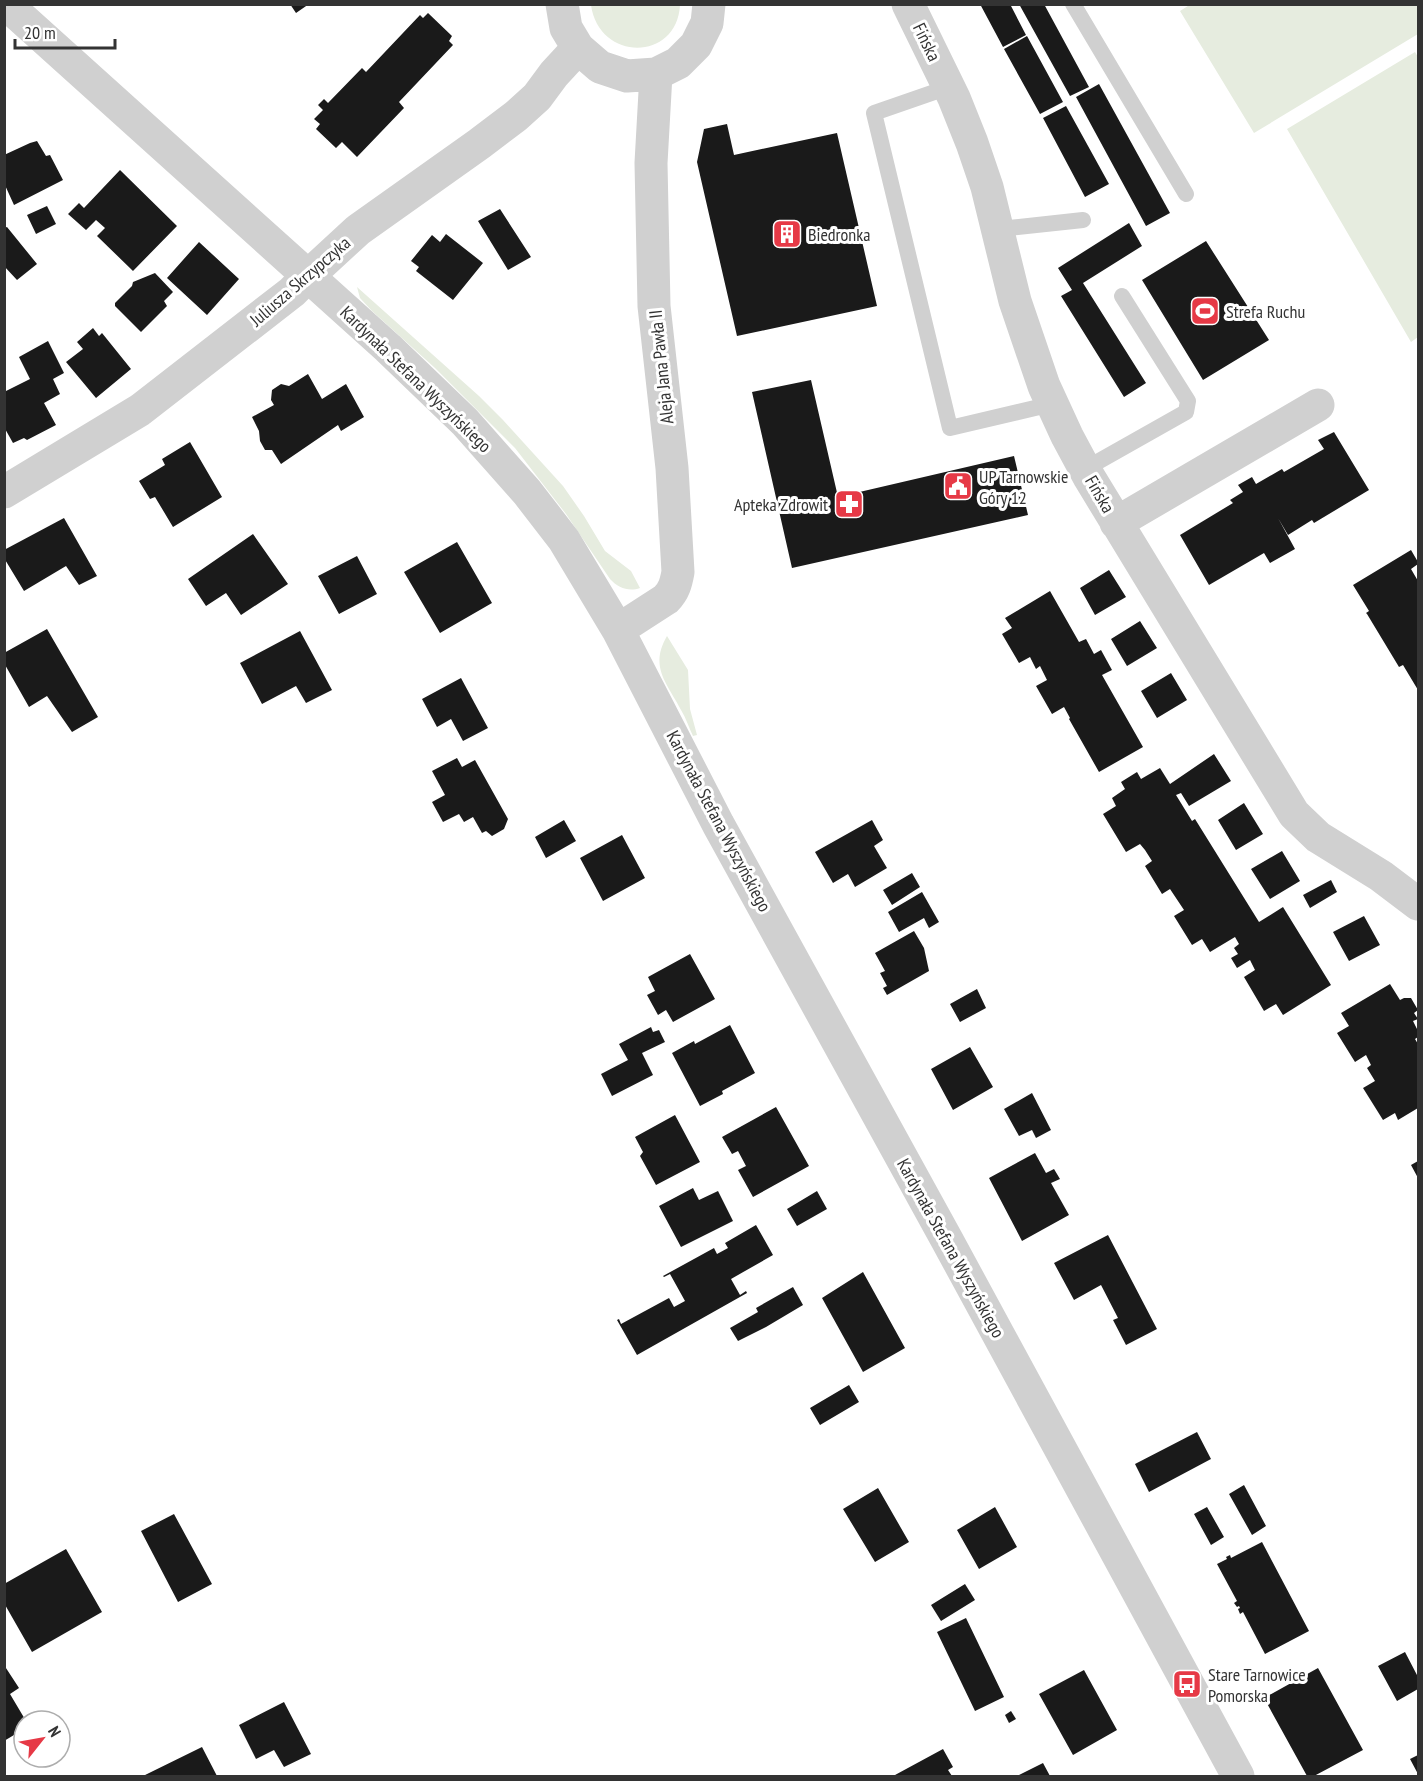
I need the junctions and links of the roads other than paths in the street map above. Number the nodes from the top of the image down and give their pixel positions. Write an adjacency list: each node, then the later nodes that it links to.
1 (562, 4): 6 (street)
2 (908, 4): 8 (street, Fińska)
3 (1073, 4): 9 (lane)
4 (8, 10): 12 (street, Kardynała Stefana Wyszyńskiego)
5 (715, 11): 7 (street)
6 (578, 48): 7 (street); 12 (street, Juliusza Skrzypczyka)
7 (656, 74): 19 (street, Aleja Jana Pawła II)
8 (949, 87): 11 (street, Fińska); 14 (lane)
9 (1186, 194)
10 (1083, 219): 11 (lane)
11 (999, 230): 14 (street, Fińska)
12 (308, 276): 17 (street, Juliusza Skrzypczyka); 19 (street, Kardynała Stefana Wyszyńskiego)
13 (1122, 296): 16 (lane)
14 (1052, 404): 16 (street, Fińska)
15 (1318, 405): 18 (street)
16 (1085, 469): 18 (street, Fińska)
17 (4, 492)
18 (1116, 523): 20 (street, Fińska)
19 (618, 630): 21 (street, Kardynała Stefana Wyszyńskiego)
20 (1419, 904)
21 (1238, 1776)

